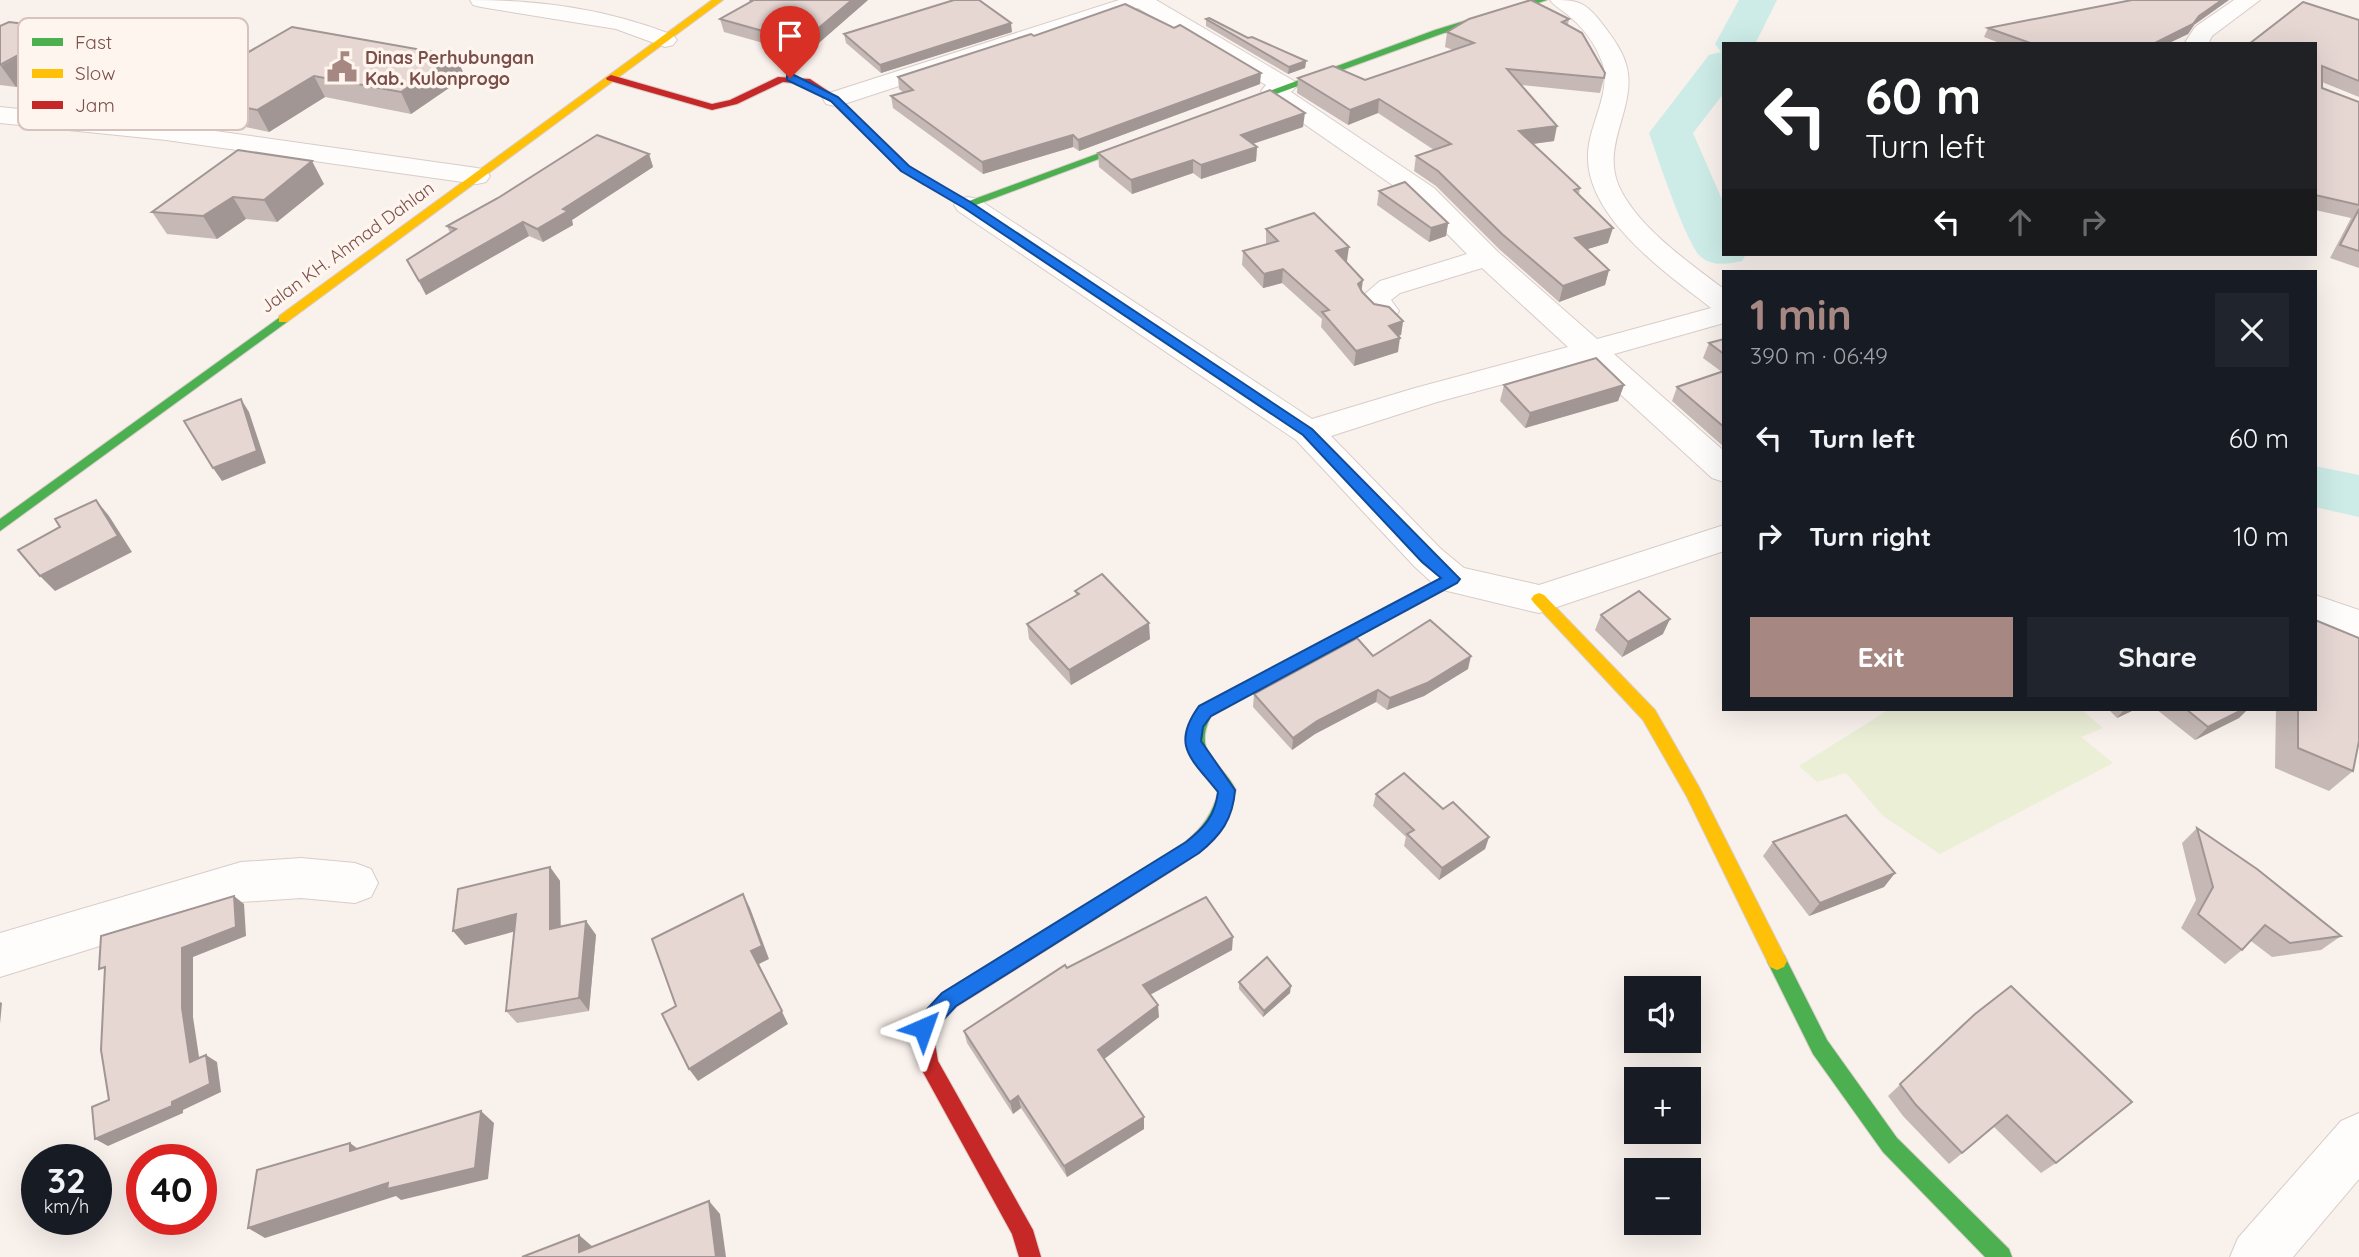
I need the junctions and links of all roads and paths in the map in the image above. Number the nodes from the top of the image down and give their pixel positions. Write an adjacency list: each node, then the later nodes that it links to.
1 (481, 0): 8 (street)
2 (718, 0): 9 (main road, Jalan KH. Ahmad Dahlan)
3 (1141, 0): 12 (street); 13 (street)
4 (1542, 0): 12 (main road)
5 (1561, 0): 22 (street)
6 (2249, 0): 10 (street)
7 (634, 7): 8 (street)
8 (614, 22): 9 (street)
9 (665, 40): 11 (main road, Jalan KH. Ahmad Dahlan)
10 (2197, 42)
11 (611, 78): 13 (main road); 19 (main road, Jalan KH. Ahmad Dahlan)
12 (1279, 89): 15 (main road); 21 (street)
13 (835, 99): 20 (main road)
14 (0, 115): 16 (street)
15 (1209, 116)
16 (18, 117)
17 (146, 130): 19 (street)
18 (1159, 135): 20 (main road)
19 (477, 176): 28 (main road, Jalan KH. Ahmad Dahlan)
20 (968, 205): 26 (street)
21 (1488, 257): 23 (street); 25 (street)
22 (1722, 302)
23 (1384, 311)
24 (1722, 315): 25 (street)
25 (1589, 350): 26 (street); 27 (street)
26 (1308, 432): 30 (street)
27 (1722, 468)
28 (0, 526)
29 (1722, 539): 31 (street)
30 (1452, 579): 31 (street); 37 (main road)
31 (1539, 598): 38 (main road)
32 (2317, 610): 33 (street)
33 (2359, 625)
34 (355, 883): 35 (street)
35 (0, 955)
36 (2359, 1139): 39 (street)
37 (1030, 1257)
38 (2001, 1257)
39 (2257, 1257)

